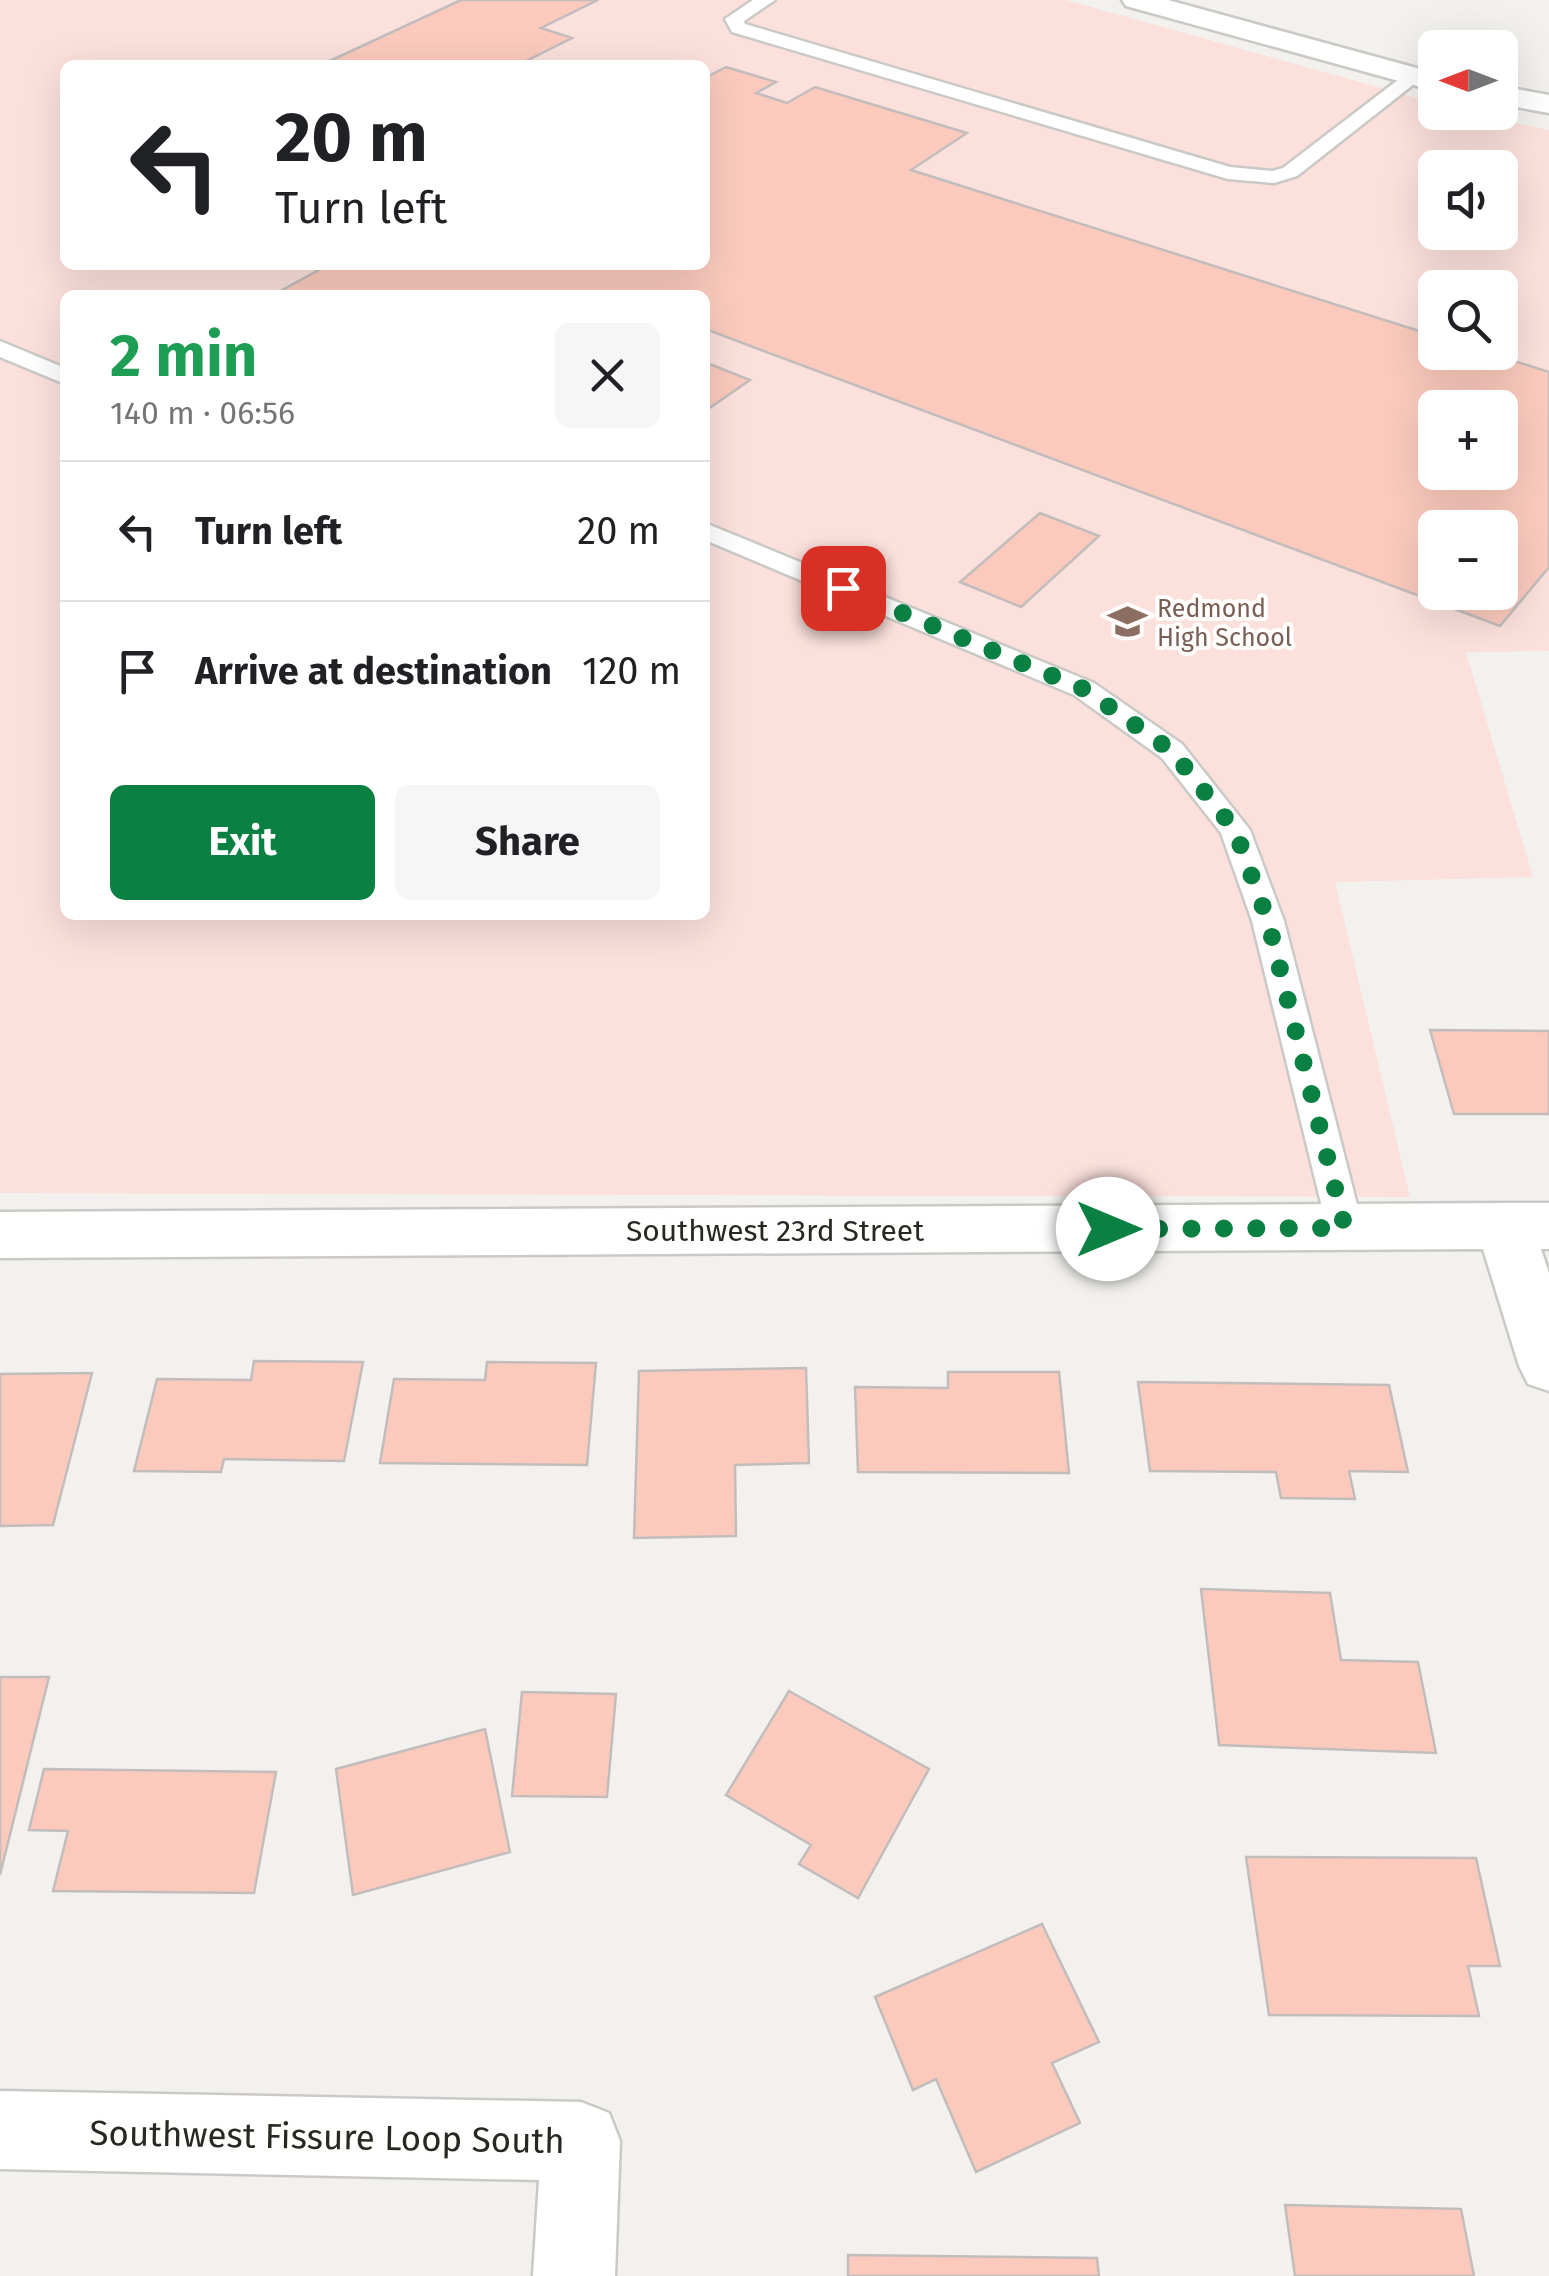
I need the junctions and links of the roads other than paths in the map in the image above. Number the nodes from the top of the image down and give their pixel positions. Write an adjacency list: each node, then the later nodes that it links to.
1 (766, 0): 4 (lane)
2 (1136, 0): 3 (street)
3 (1418, 77)
4 (1418, 83)
5 (1518, 99): 6 (street)
6 (1549, 104)
7 (0, 348): 8 (lane)
8 (60, 375)
9 (710, 533): 11 (lane)
10 (1527, 1226): 11 (street, Southwest 23rd Street); 13 (street)
11 (1345, 1228): 12 (street, Southwest 23rd Street)
12 (0, 1235)
13 (1549, 1366)
14 (0, 2130): 15 (street, Southwest Fissure Loop South)
15 (574, 2276)

